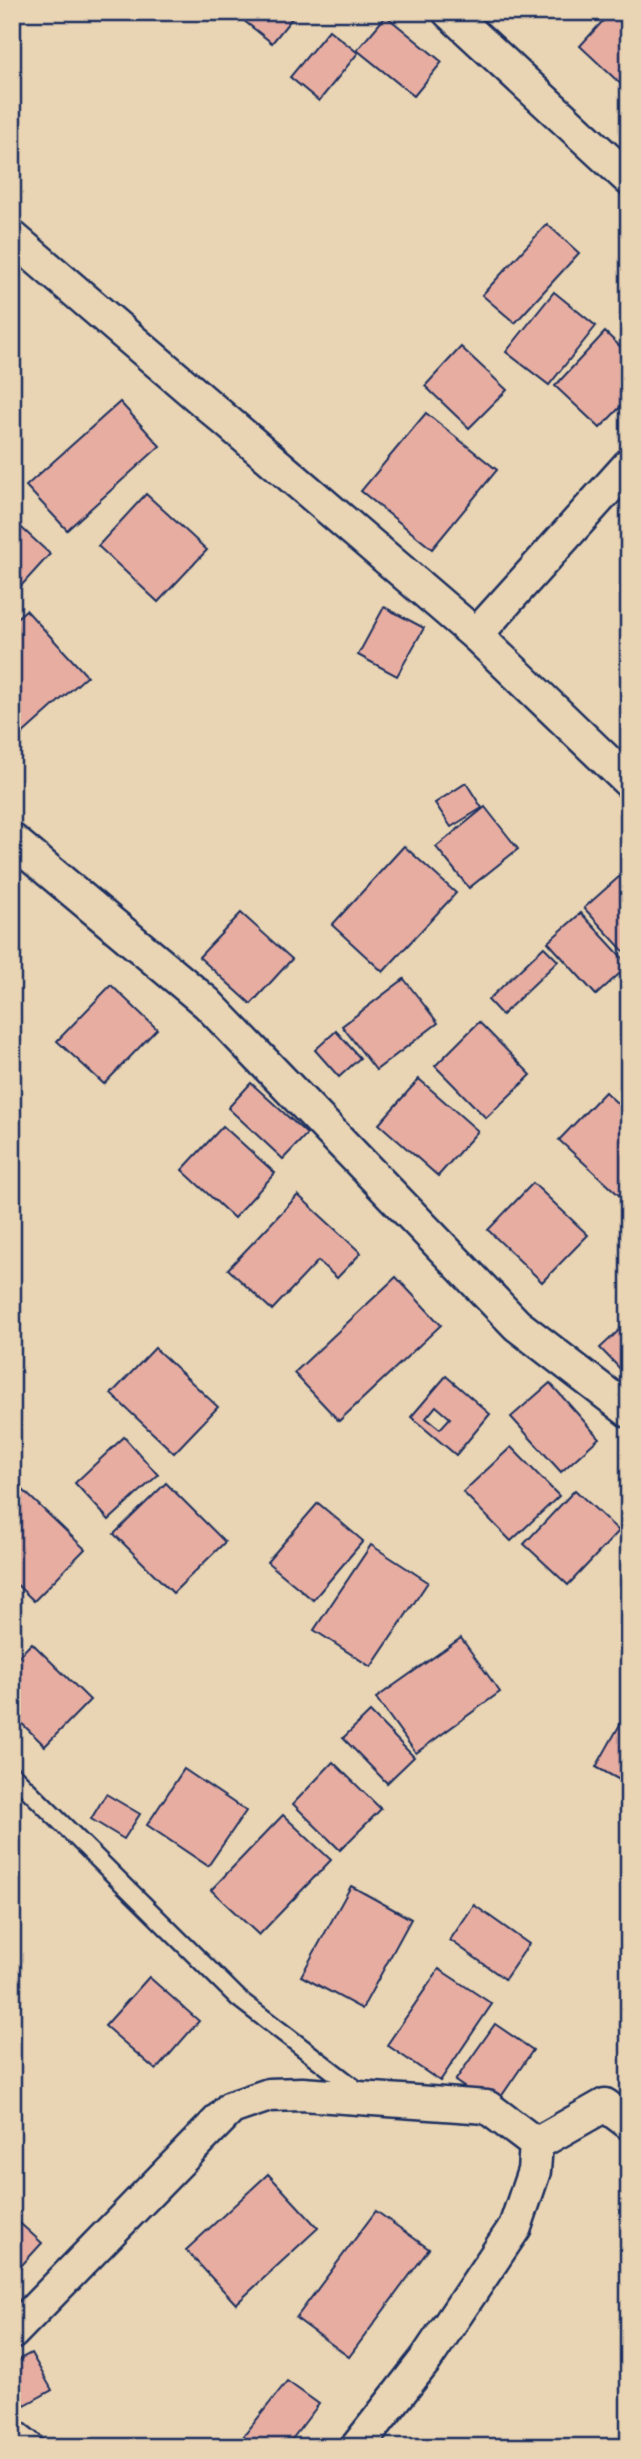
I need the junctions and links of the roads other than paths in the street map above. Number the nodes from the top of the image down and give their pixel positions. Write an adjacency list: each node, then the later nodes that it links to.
1 (449, 12): 2 (street)
2 (629, 179)
3 (12, 237): 5 (street)
4 (629, 466): 5 (street)
5 (475, 635): 6 (street)
6 (629, 782)
7 (12, 840): 8 (street)
8 (629, 1411)
9 (12, 1774): 10 (lane)
10 (369, 2098): 12 (street); 13 (street)
11 (629, 2123): 12 (street)
12 (536, 2144): 16 (street)
13 (12, 2333)
14 (12, 2435): 15 (street)
15 (27, 2447)
16 (356, 2447)

